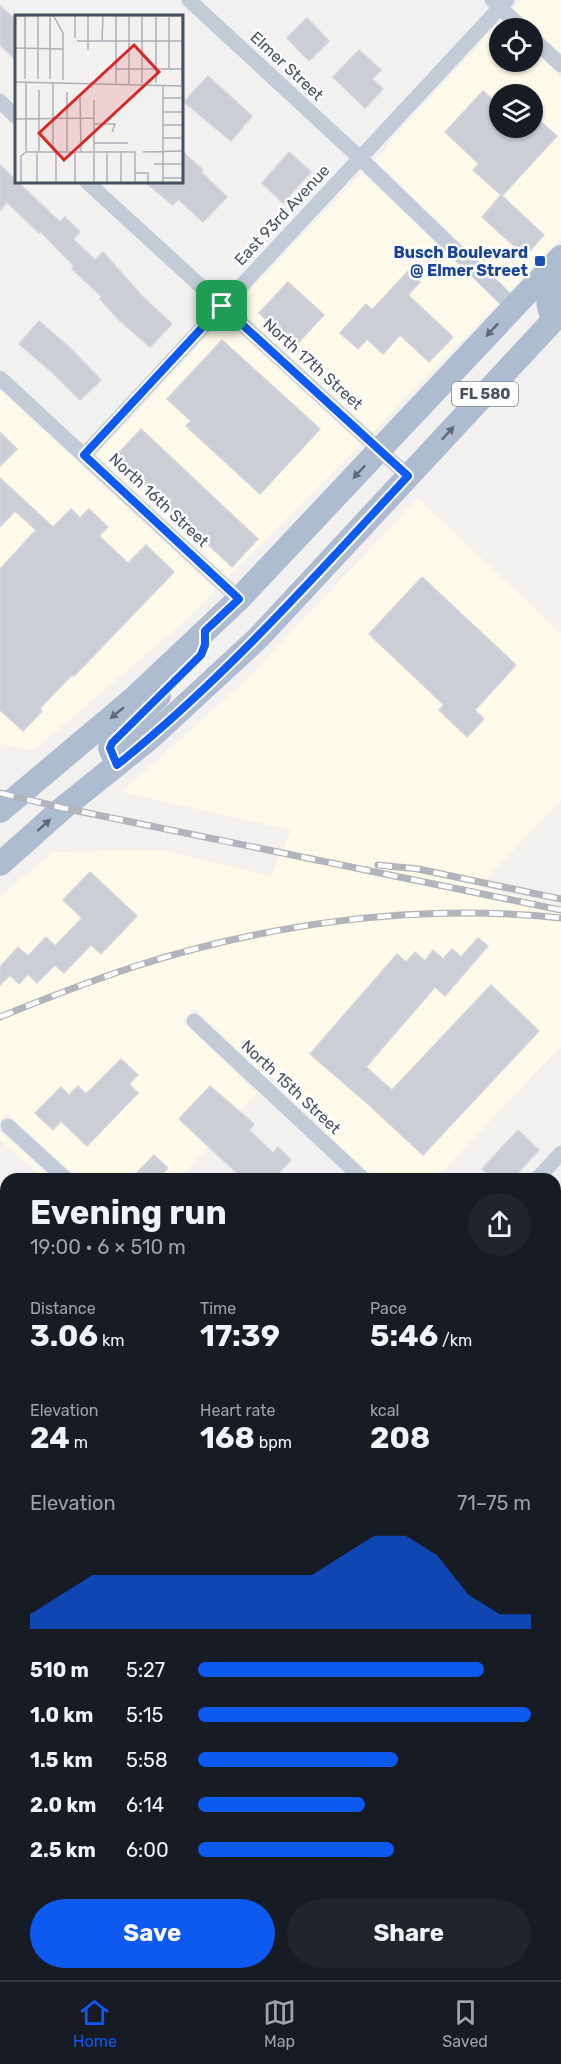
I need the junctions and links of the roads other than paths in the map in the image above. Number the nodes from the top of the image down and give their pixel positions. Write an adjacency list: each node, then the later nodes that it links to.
1 (189, 0): 8 (street, Elmer Street)
2 (500, 3): 3 (street); 8 (street, East 93rd Avenue)
3 (513, 18)
4 (543, 48): 5 (street)
5 (561, 65)
6 (0, 101): 7 (street)
7 (15, 116)
8 (360, 158): 12 (street, East 93rd Avenue); 13 (street, Elmer Street)
9 (88, 183): 12 (street, North 17th Street)
10 (561, 256): 13 (main road, FL 580)
11 (561, 280): 14 (main road)
12 (222, 306): 16 (street, North 17th Street); 17 (street, East 93rd Avenue)
13 (514, 307): 16 (main road, FL 580, one-way to 16)
14 (558, 316): 18 (main road, FL 580, one-way to 14)
15 (0, 378): 17 (street, North 16th Street)
16 (380, 450): 18 (street, North 17th Street); 19 (main road, FL 580, one-way to 19)
17 (84, 455): 19 (street, North 16th Street)
18 (408, 476): 21 (main road, FL 580)
19 (239, 599): 20 (main road, FL 580)
20 (205, 631): 21 (main road); 22 (main road, FL 580, one-way to 22)
21 (117, 765): 23 (main road, FL 580, one-way to 21)
22 (0, 812)
23 (0, 864)
24 (194, 1021): 28 (street, North 15th Street)
25 (8, 1126): 27 (street)
26 (561, 1154): 29 (street)
27 (59, 1173)
28 (357, 1173)
29 (543, 1173)

